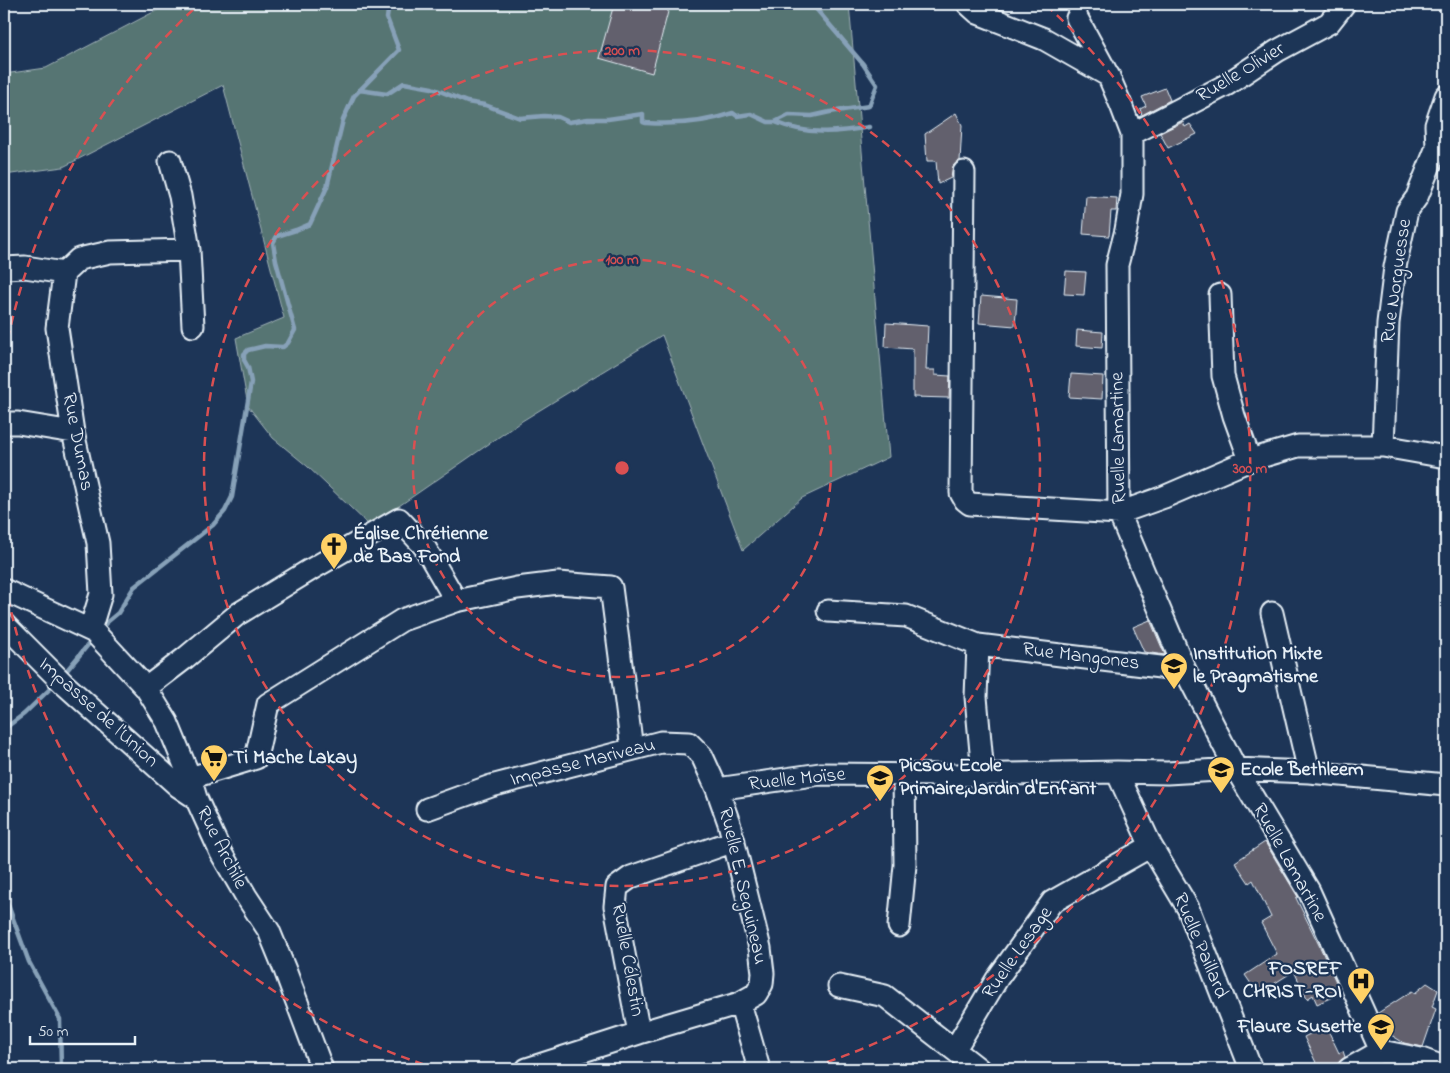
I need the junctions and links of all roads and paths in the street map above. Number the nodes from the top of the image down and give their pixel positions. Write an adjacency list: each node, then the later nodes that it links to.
1 (968, 4): 4 (street)
2 (1344, 4): 6 (street, Ruelle Olivier)
3 (1077, 18): 4 (street, Ruelle Lamartine)
4 (1109, 76): 6 (street, Ruelle Lamartine)
5 (1446, 96): 16 (street, Rue Norguesse)
6 (1132, 134): 19 (street, Ruelle Lamartine)
7 (170, 161): 9 (street)
8 (964, 172): 19 (street)
9 (189, 250): 10 (street); 13 (street)
10 (72, 266): 11 (street); 15 (street, Rue Dumas)
11 (4, 268)
12 (1220, 296): 18 (street)
13 (193, 326)
14 (4, 423): 15 (street)
15 (73, 432): 25 (street, Rue Dumas)
16 (1383, 446): 17 (street); 18 (street)
17 (1446, 457)
18 (1250, 460): 19 (street)
19 (1119, 512): 27 (street, Ruelle Lamartine)
20 (4, 590): 25 (street, Rue Archile)
21 (456, 601): 28 (street); 29 (street); 35 (street)
22 (828, 611): 26 (street, Rue Mangones)
23 (1272, 613): 32 (street)
24 (4, 624): 38 (street, Impasse de l'Union)
25 (95, 634): 28 (street, Rue Archile)
26 (978, 645): 27 (street, Rue Mangones); 34 (street)
27 (1185, 670): 30 (street, Ruelle Lamartine)
28 (146, 688): 35 (street, Rue Archile)
29 (632, 749): 37 (street, Impasse Mariveau); 39 (street, Impasse Mariveau)
30 (1236, 769): 31 (street, Ruelle Moïse); 32 (street, Ruelle Moïse); 47 (street, Ruelle Lamartine)
31 (1117, 772): 34 (street, Ruelle Moïse); 41 (street, Ruelle Paillard)
32 (1309, 772): 36 (street, Ruelle Moïse)
33 (904, 774): 34 (street, Ruelle Moïse); 37 (street, Ruelle Moïse); 42 (street)
34 (983, 774)
35 (190, 778): 38 (street, Rue Archile)
36 (1446, 786)
37 (717, 789): 40 (street, Ruelle E. Seguineau)
38 (196, 798): 48 (street, Rue Archile)
39 (427, 809)
40 (734, 841): 44 (street, Ruelle E. Seguineau); 45 (street, Ruelle Célestin)
41 (1151, 846): 46 (street, Ruelle Lesage); 53 (street, Ruelle Paillard)
42 (899, 926)
43 (839, 986): 46 (street)
44 (740, 1003): 45 (street); 51 (street)
45 (639, 1033): 50 (street)
46 (955, 1050): 52 (street)
47 (1381, 1051): 49 (street); 54 (street)
48 (318, 1068)
49 (1446, 1068)
50 (527, 1069)
51 (759, 1069)
52 (979, 1069)
53 (1251, 1069)
54 (1349, 1069)

